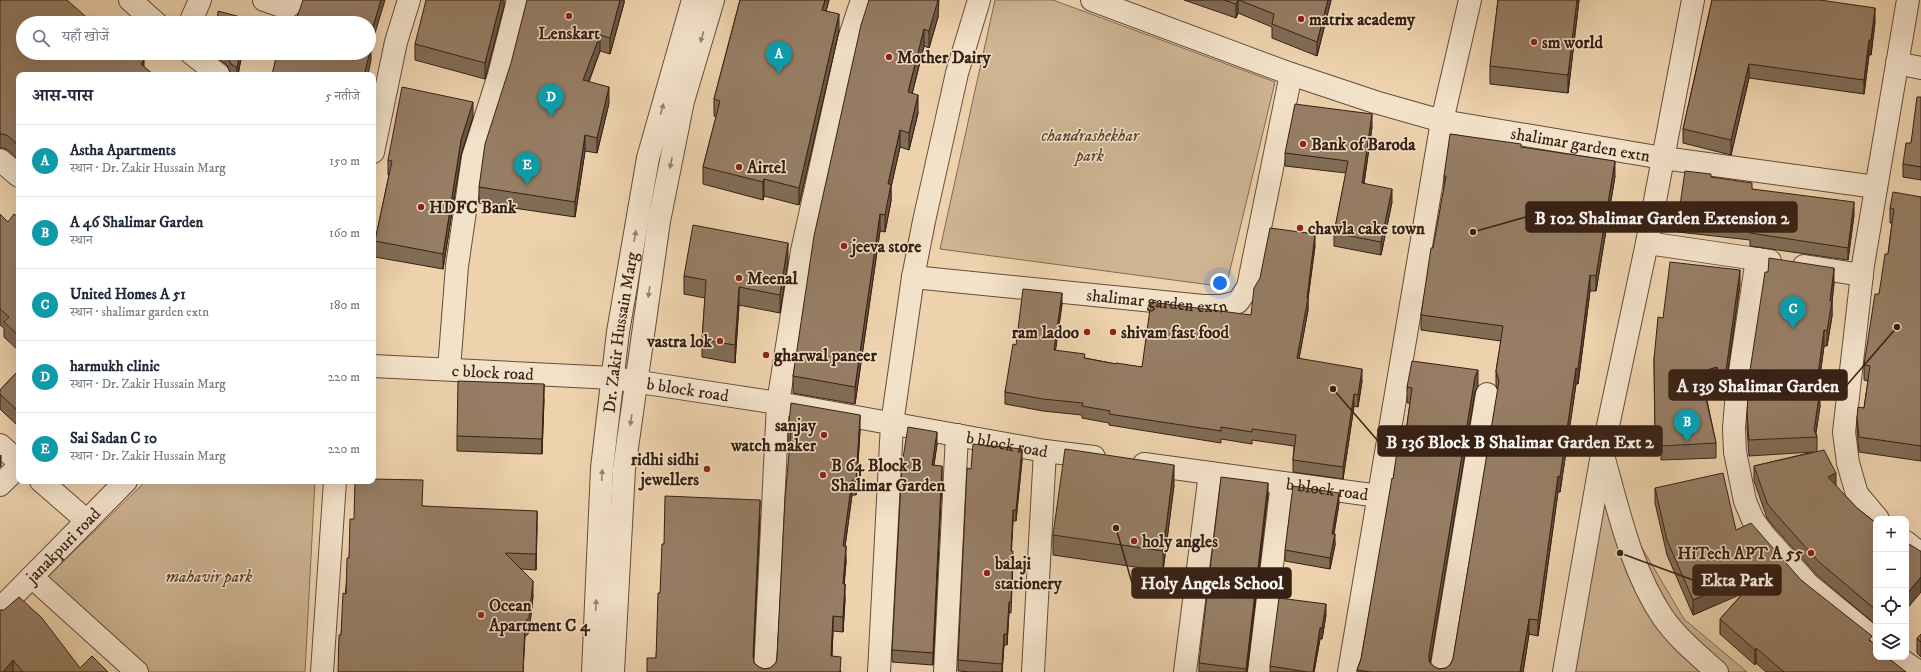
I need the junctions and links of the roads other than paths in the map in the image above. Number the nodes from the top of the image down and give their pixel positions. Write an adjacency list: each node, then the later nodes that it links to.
1 (130, 0): 15 (street)
2 (200, 0): 16 (street)
3 (264, 0): 4 (street)
4 (294, 0)
5 (409, 0): 23 (street)
6 (518, 0): 33 (street)
7 (693, 0): 34 (street, Dr. Zakir Hussain Marg, one-way to 7)
8 (713, 0): 35 (street, Dr. Zakir Hussain Marg, one-way to 35)
9 (862, 0): 37 (street)
10 (979, 0): 31 (street)
11 (1092, 0): 21 (street, shalimar garden extn)
12 (1470, 0): 22 (street)
13 (1693, 0): 24 (street)
14 (1908, 0): 18 (street)
15 (148, 16)
16 (193, 16)
17 (200, 60): 20 (street)
18 (1897, 63): 19 (street); 27 (street)
19 (1921, 68)
20 (215, 72)
21 (1291, 74): 22 (street, shalimar garden extn); 31 (street, shalimar garden extn)
22 (1442, 121): 24 (street, shalimar garden extn); 51 (street)
23 (376, 138)
24 (1663, 158): 27 (street, shalimar garden extn); 28 (street)
25 (0, 160): 26 (street)
26 (16, 173)
27 (1876, 187): 30 (street)
28 (1647, 243): 29 (street); 42 (street)
29 (1757, 259): 30 (street); 58 (street)
30 (1862, 275): 52 (street)
31 (913, 277): 38 (street)
32 (376, 366): 33 (street, c block road)
33 (449, 369): 34 (street, c block road)
34 (613, 378): 35 (street, c block road); 62 (street, Dr. Zakir Hussain Marg, one-way to 34)
35 (637, 382): 37 (street, b block road); 63 (street, Dr. Zakir Hussain Marg, one-way to 63)
36 (1487, 394): 71 (street)
37 (778, 403): 38 (street, b block road); 64 (street)
38 (892, 424): 39 (street, b block road); 65 (street)
39 (957, 435): 41 (street, b block road); 66 (street)
40 (0, 445): 43 (street)
41 (1045, 450): 45 (street, b block road); 67 (street)
42 (1602, 454): 72 (street); 73 (street)
43 (16, 459)
44 (16, 469): 50 (street)
45 (1210, 473): 46 (street, b block road); 68 (street)
46 (1282, 483): 51 (street, b block road); 69 (street)
47 (44, 484): 53 (street)
48 (123, 484): 53 (street, janakpuri road)
49 (335, 484): 61 (street)
50 (0, 485)
51 (1378, 496): 70 (street)
52 (1875, 516)
53 (87, 521): 56 (street, janakpuri road)
54 (1909, 544): 55 (street)
55 (1921, 554)
56 (32, 577): 57 (street, janakpuri road); 60 (street)
57 (0, 609)
58 (1873, 638)
59 (1901, 660): 74 (street)
60 (137, 672)
61 (322, 672)
62 (593, 672)
63 (613, 672)
64 (766, 672)
65 (879, 672)
66 (945, 672)
67 (1033, 672)
68 (1185, 672)
69 (1259, 672)
70 (1349, 672)
71 (1441, 672)
72 (1564, 672)
73 (1718, 672)
74 (1919, 672)

